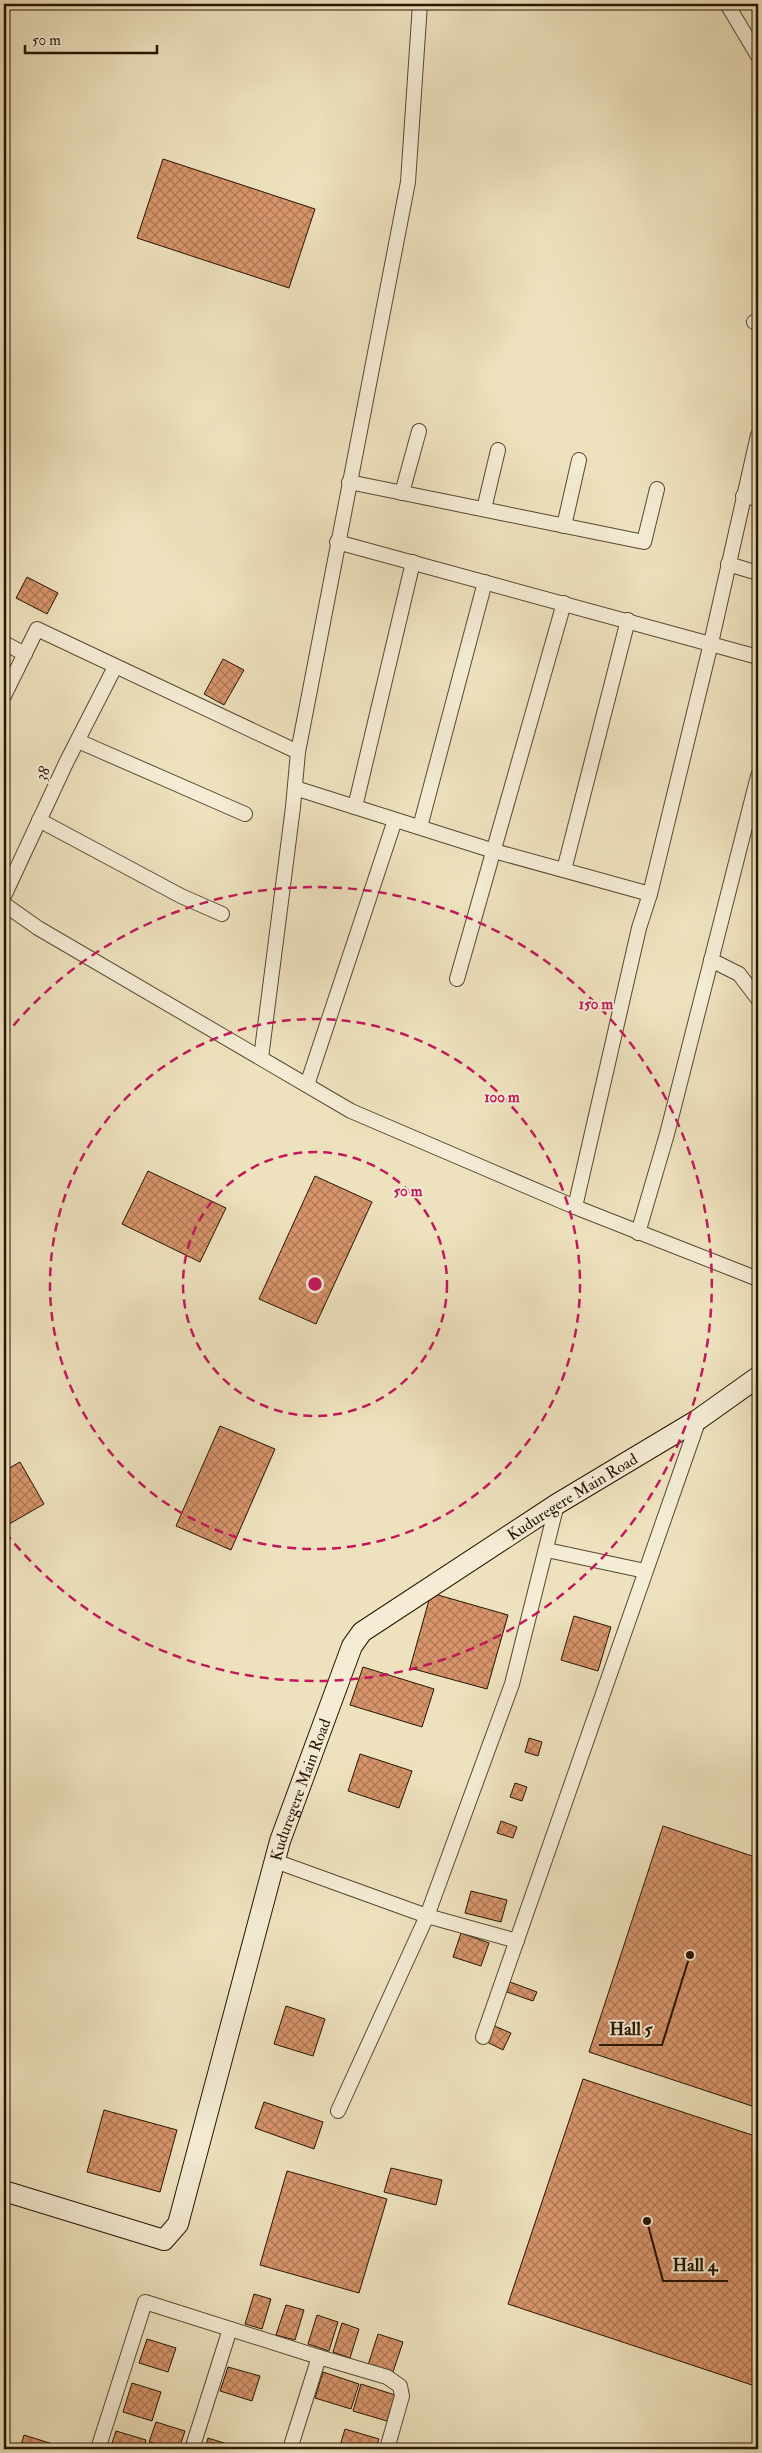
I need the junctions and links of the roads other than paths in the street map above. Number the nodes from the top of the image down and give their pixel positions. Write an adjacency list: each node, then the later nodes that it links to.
1 (420, 4): 8 (street)
2 (727, 4): 3 (street)
3 (758, 56)
4 (419, 431): 10 (street)
5 (758, 435): 11 (street)
6 (498, 450): 13 (street)
7 (579, 460): 14 (street)
8 (349, 482): 10 (street); 15 (street)
9 (657, 489): 14 (street)
10 (402, 493): 13 (street)
11 (743, 496): 12 (street); 17 (street)
12 (758, 499)
13 (484, 510): 14 (street)
14 (564, 526)
15 (337, 542): 16 (street); 29 (street)
16 (413, 562): 19 (street); 32 (street)
17 (728, 564): 18 (street); 23 (street)
18 (758, 572)
19 (485, 582): 20 (street); 36 (street)
20 (564, 603): 21 (street); 37 (street)
21 (628, 620): 23 (street); 38 (street)
22 (4, 643): 24 (street)
23 (711, 643): 25 (street); 39 (street)
24 (25, 654): 26 (street); 27 (street)
25 (758, 657)
26 (116, 667): 28 (street, 38); 29 (street)
27 (4, 696)
28 (78, 741): 33 (street); 34 (street, 38)
29 (298, 752): 31 (street)
30 (758, 776): 43 (street)
31 (295, 788): 32 (street); 46 (street)
32 (355, 807): 35 (street)
33 (245, 814)
34 (38, 820): 40 (street, 38); 42 (street)
35 (396, 820): 36 (street); 47 (street)
36 (420, 827): 37 (street)
37 (494, 851): 38 (street); 44 (street)
38 (564, 870): 39 (street)
39 (650, 894): 48 (street)
40 (4, 896)
41 (4, 904): 46 (street)
42 (222, 914)
43 (711, 960): 45 (street); 49 (street)
44 (457, 979)
45 (758, 999)
46 (261, 1058): 47 (street)
47 (307, 1085): 48 (street)
48 (575, 1207): 49 (street)
49 (638, 1233): 50 (street)
50 (758, 1279)
51 (758, 1377): 52 (street, Kuduregere Main Road)
52 (699, 1419): 53 (street, Kuduregere Main Road); 55 (street)
53 (557, 1504): 54 (street); 56 (street, Kuduregere Main Road)
54 (547, 1550): 55 (street); 57 (street)
55 (645, 1572): 58 (street)
56 (275, 1861): 57 (street); 61 (street, Kuduregere Main Road)
57 (427, 1916): 58 (street); 60 (street)
58 (517, 1940): 59 (street)
59 (483, 2037)
60 (338, 2111)
61 (4, 2191)
62 (230, 2329): 63 (street); 64 (street); 65 (street)
63 (319, 2357): 66 (street); 67 (street)
64 (98, 2449)
65 (192, 2449)
66 (290, 2449)
67 (387, 2449)

